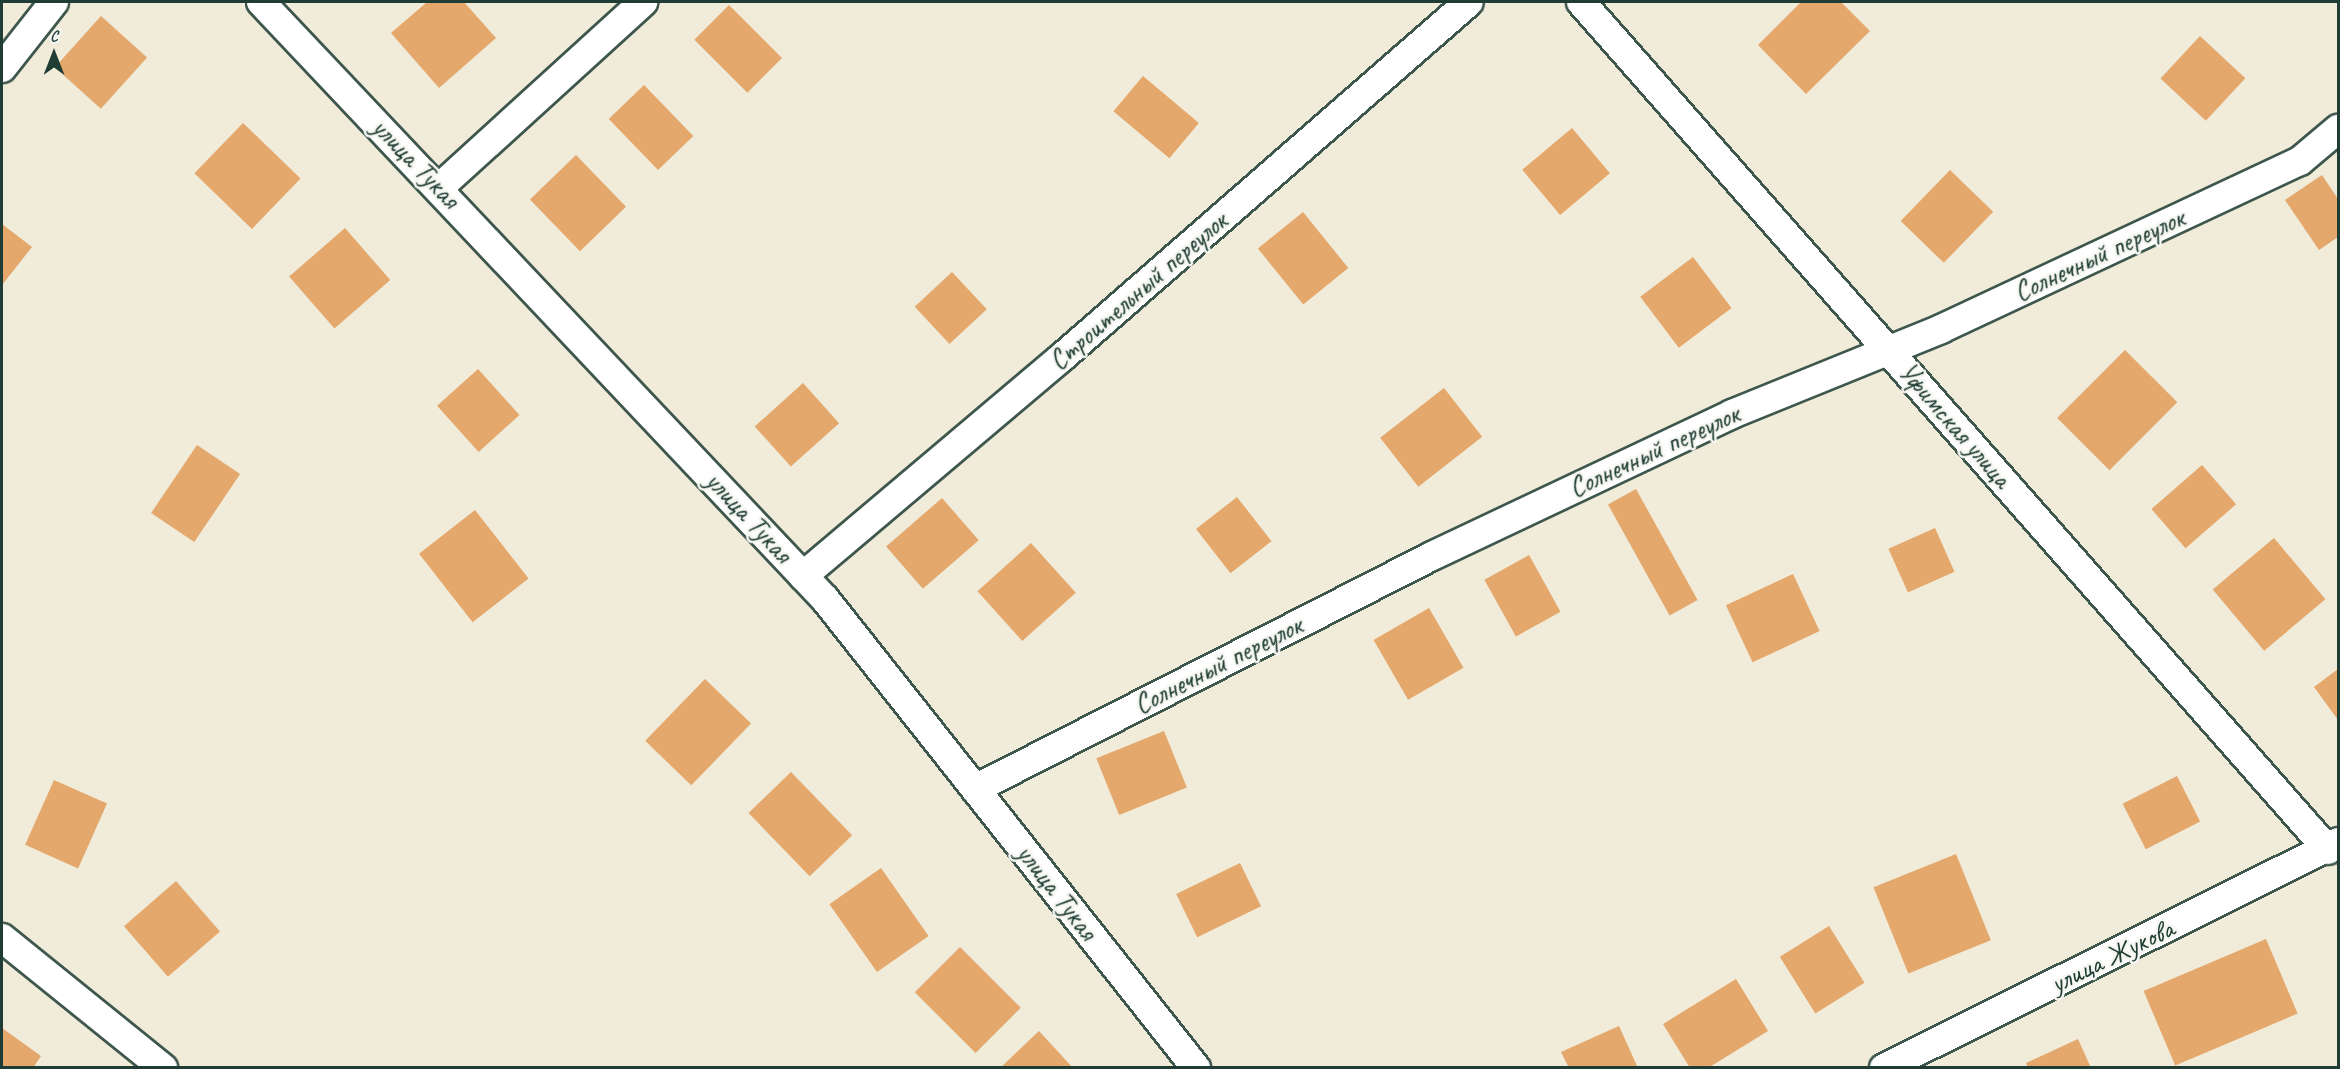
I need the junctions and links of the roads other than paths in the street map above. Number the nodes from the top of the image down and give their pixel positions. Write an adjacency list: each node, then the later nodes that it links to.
1 (54, 2): 6 (street)
2 (261, 2): 8 (street, улица Тукая)
3 (643, 2): 8 (street)
4 (1469, 2): 10 (street, Строительный переулок)
5 (1581, 2): 9 (street, Уфимская улица)
6 (2, 68)
7 (2338, 129): 9 (street, Солнечный переулок)
8 (440, 188): 10 (street, улица Тукая)
9 (1888, 350): 11 (street, Солнечный переулок); 12 (street, Уфимская улица)
10 (803, 576): 11 (street, улица Тукая)
11 (975, 789): 15 (street, улица Тукая)
12 (2333, 846): 16 (street, улица Жукова)
13 (2, 938): 14 (street)
14 (163, 1068)
15 (1196, 1068)
16 (1884, 1068)

